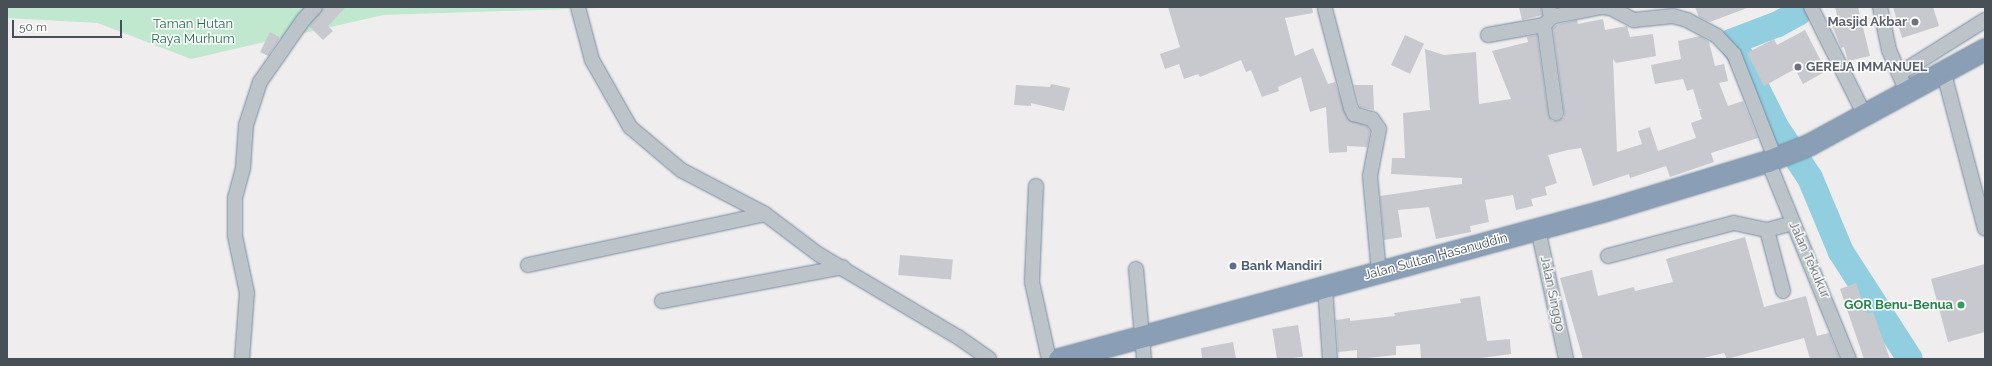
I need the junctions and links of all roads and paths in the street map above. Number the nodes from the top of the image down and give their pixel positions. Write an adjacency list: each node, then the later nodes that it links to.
1 (315, 7): 30 (street)
2 (578, 7): 16 (street)
3 (1811, 7): 13 (street)
4 (1880, 7): 11 (street)
5 (1325, 9): 25 (street)
6 (1548, 16): 8 (street, Jalan Tekukur); 12 (street); 14 (street, Jalan Tekukur)
7 (1985, 20): 11 (street)
8 (1488, 35)
9 (1985, 49): 10 (highway, Jalan Sultan Hasanuddin)
10 (1943, 70): 11 (highway, Jalan Sultan Hasanuddin); 19 (street)
11 (1903, 83): 13 (highway, Jalan Sultan Hasanuddin)
12 (1556, 113)
13 (1864, 114): 14 (highway, Jalan Sultan Hasanuddin)
14 (1775, 158): 17 (street, Jalan Tekukur); 18 (highway, Jalan Sultan Hasanuddin)
15 (1036, 186): 32 (street)
16 (765, 214): 22 (street); 23 (street)
17 (1793, 223): 20 (street); 37 (street, Jalan Tekukur)
18 (1538, 229): 25 (highway, Jalan Sultan Hasanuddin); 36 (street, Jalan Singgo)
19 (1985, 229)
20 (1766, 230): 21 (street); 27 (street)
21 (1608, 256)
22 (528, 265)
23 (843, 267): 28 (street); 31 (street)
24 (1136, 269): 29 (street)
25 (1379, 273): 26 (highway, Jalan Sultan Hasanuddin)
26 (1325, 286): 29 (highway, Jalan Sultan Hasanuddin); 35 (street)
27 (1783, 291)
28 (662, 301)
29 (1140, 336): 33 (highway, Jalan Sultan Hasanuddin); 34 (street)
30 (242, 359)
31 (989, 359)
32 (1049, 359)
33 (1059, 359)
34 (1144, 359)
35 (1330, 359)
36 (1566, 359)
37 (1849, 359)

